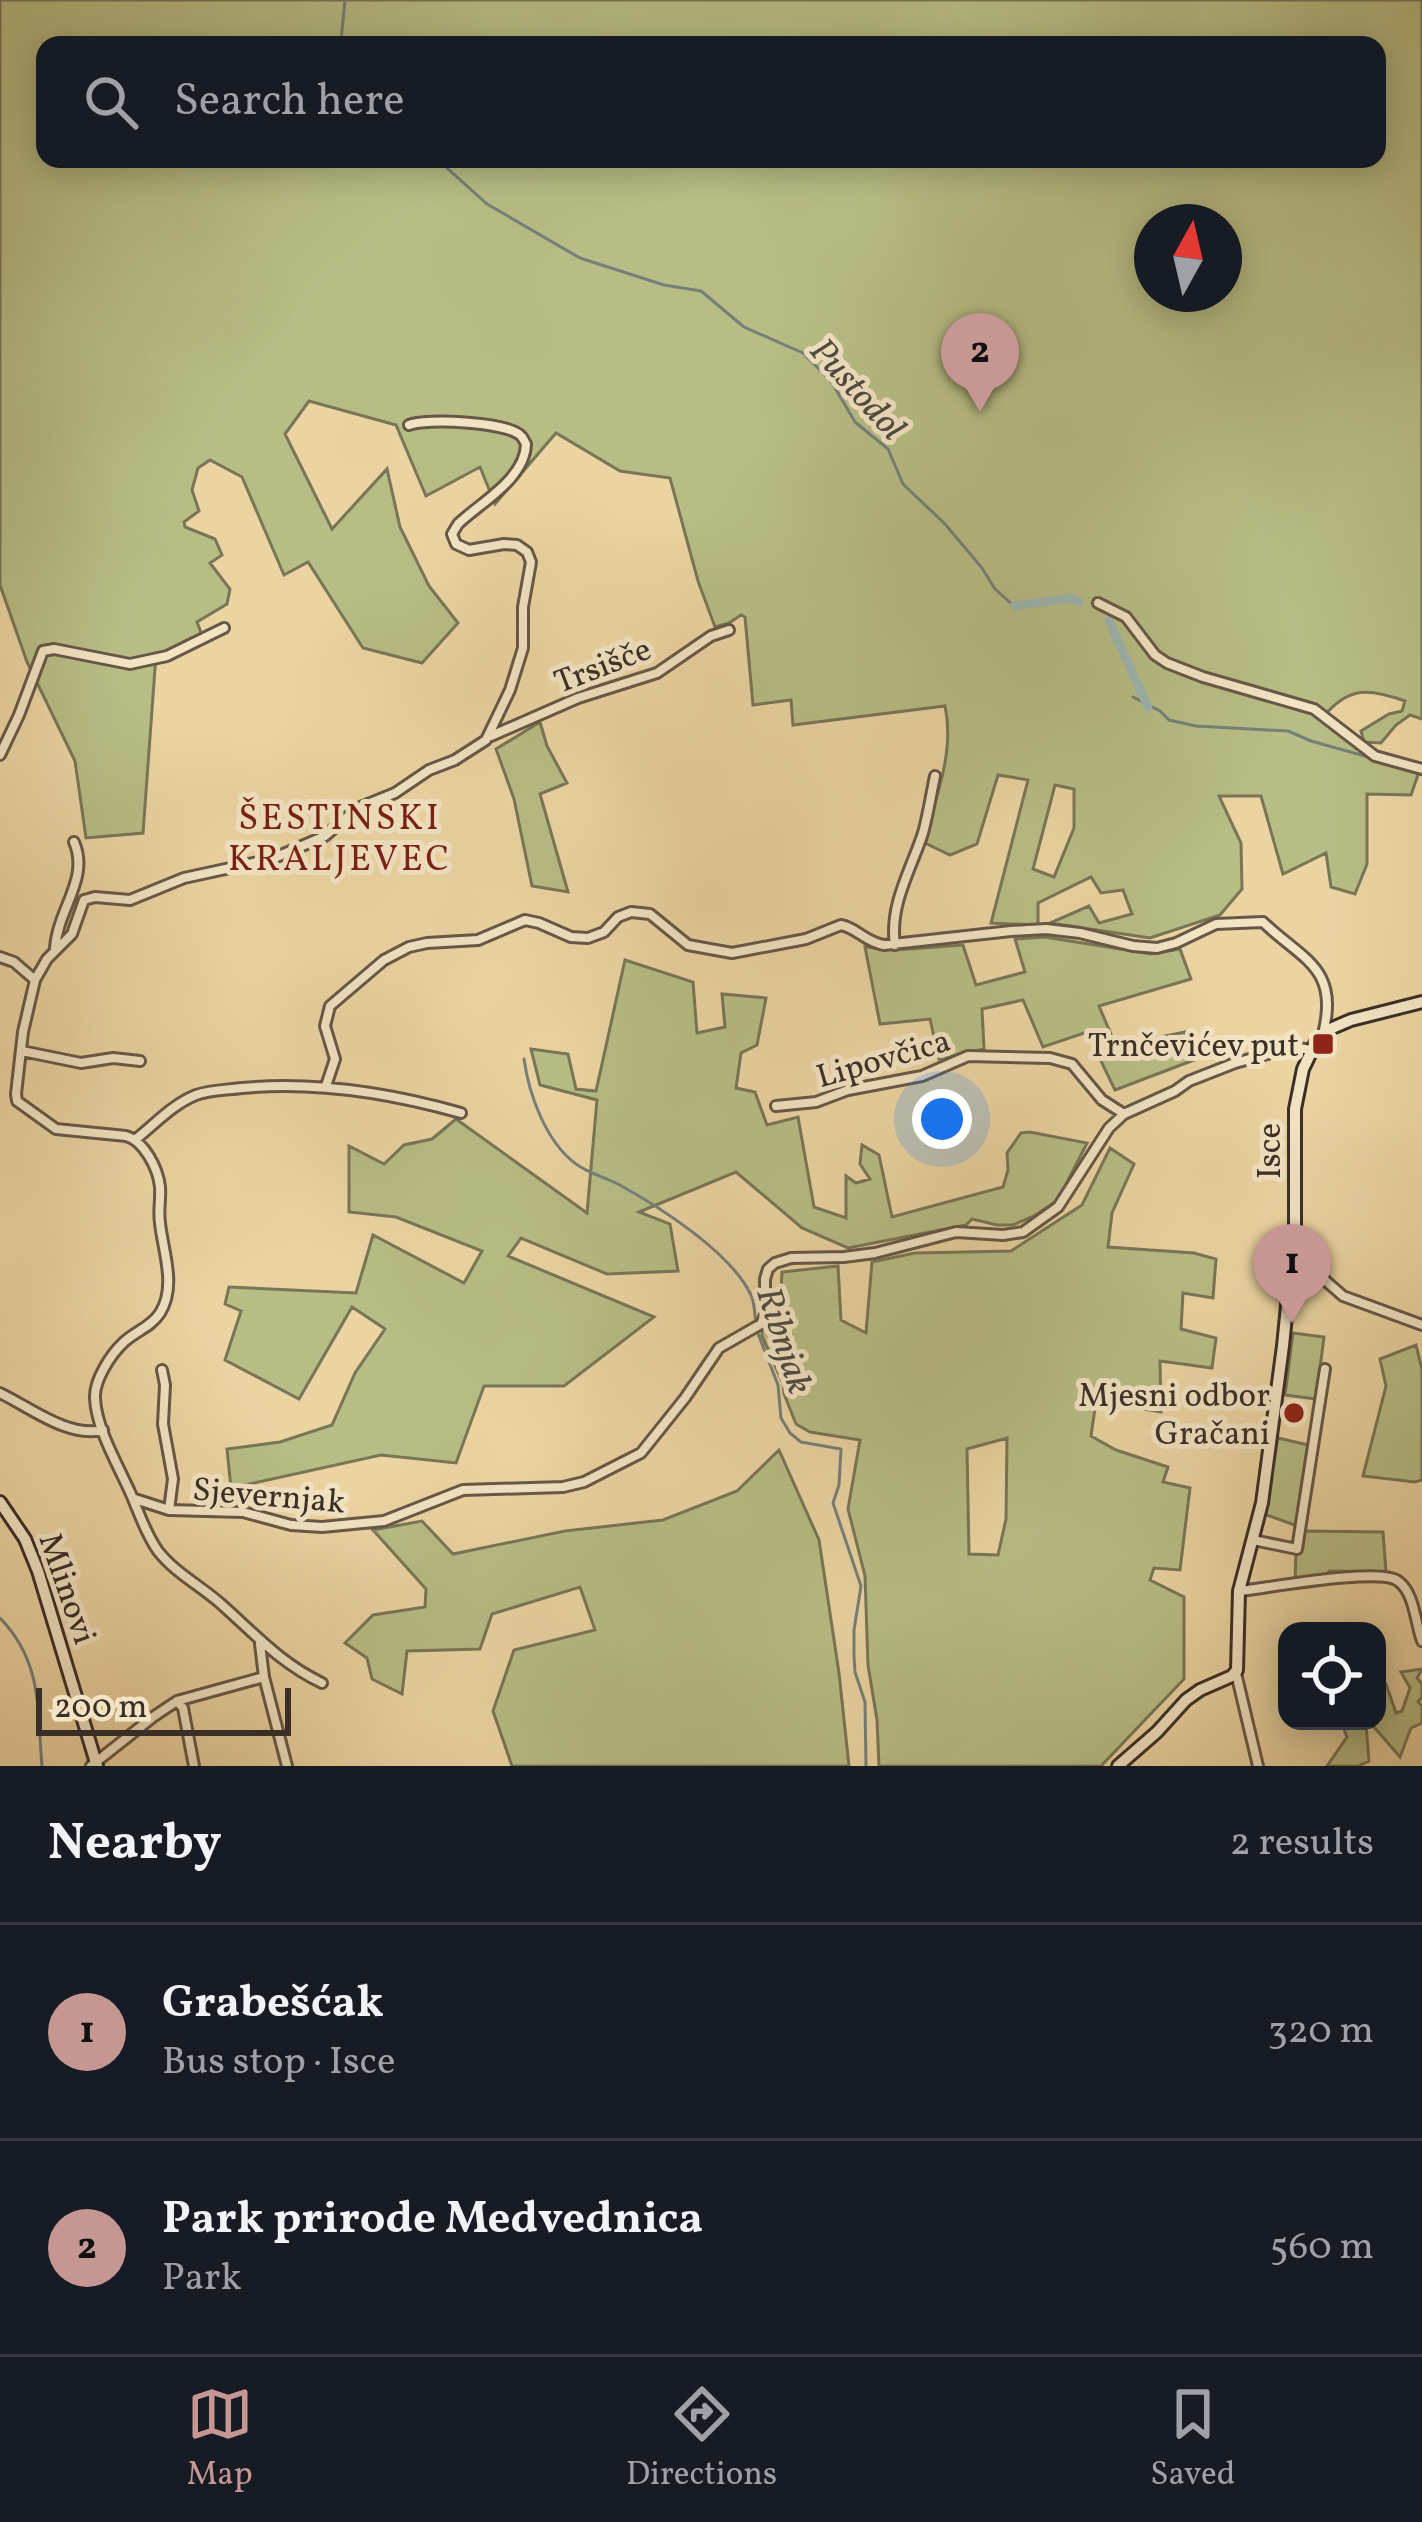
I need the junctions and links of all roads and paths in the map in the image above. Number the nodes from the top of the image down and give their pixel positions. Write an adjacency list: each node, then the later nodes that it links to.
1 (409, 425): 5 (street)
2 (1098, 603): 7 (street)
3 (224, 628): 6 (street)
4 (729, 630): 5 (street, Trsišče)
5 (489, 736): 11 (street)
6 (0, 755)
7 (1422, 769)
8 (935, 776): 10 (street)
9 (74, 842): 11 (street)
10 (895, 945): 15 (street); 21 (street)
11 (55, 950): 13 (street)
12 (0, 956): 13 (street)
13 (35, 980): 19 (street)
14 (1422, 1002): 16 (street)
15 (1328, 1009): 16 (street); 17 (street)
16 (1340, 1024): 17 (street)
17 (1323, 1034): 18 (street)
18 (1310, 1050): 26 (street); 28 (street, Isce)
19 (22, 1051): 20 (street); 23 (street)
20 (140, 1061)
21 (326, 1086): 25 (street); 27 (street)
22 (3, 1101): 23 (street)
23 (16, 1101): 27 (street)
24 (776, 1106): 26 (street, Lipovčica)
25 (461, 1113)
26 (1124, 1114): 36 (street, Sjevernjak)
27 (136, 1139): 33 (street)
28 (1294, 1239): 29 (street); 37 (street, Isce)
29 (1422, 1325)
30 (1325, 1369): 37 (street)
31 (162, 1370): 36 (street)
32 (0, 1394): 33 (street)
33 (104, 1430): 34 (street)
34 (133, 1498): 36 (street, Sjevernjak); 40 (street)
35 (0, 1502): 45 (street, Mlinovi)
36 (169, 1510)
37 (1253, 1540): 38 (street, Isce)
38 (1238, 1591): 39 (street); 41 (street, Isce)
39 (1422, 1641)
40 (260, 1642): 42 (street); 43 (street)
41 (1236, 1673): 48 (street); 49 (street)
42 (264, 1677): 44 (street); 47 (street)
43 (322, 1683)
44 (177, 1702): 45 (street); 46 (street)
45 (95, 1765)
46 (194, 1766)
47 (287, 1766)
48 (1118, 1766)
49 (1258, 1766)

